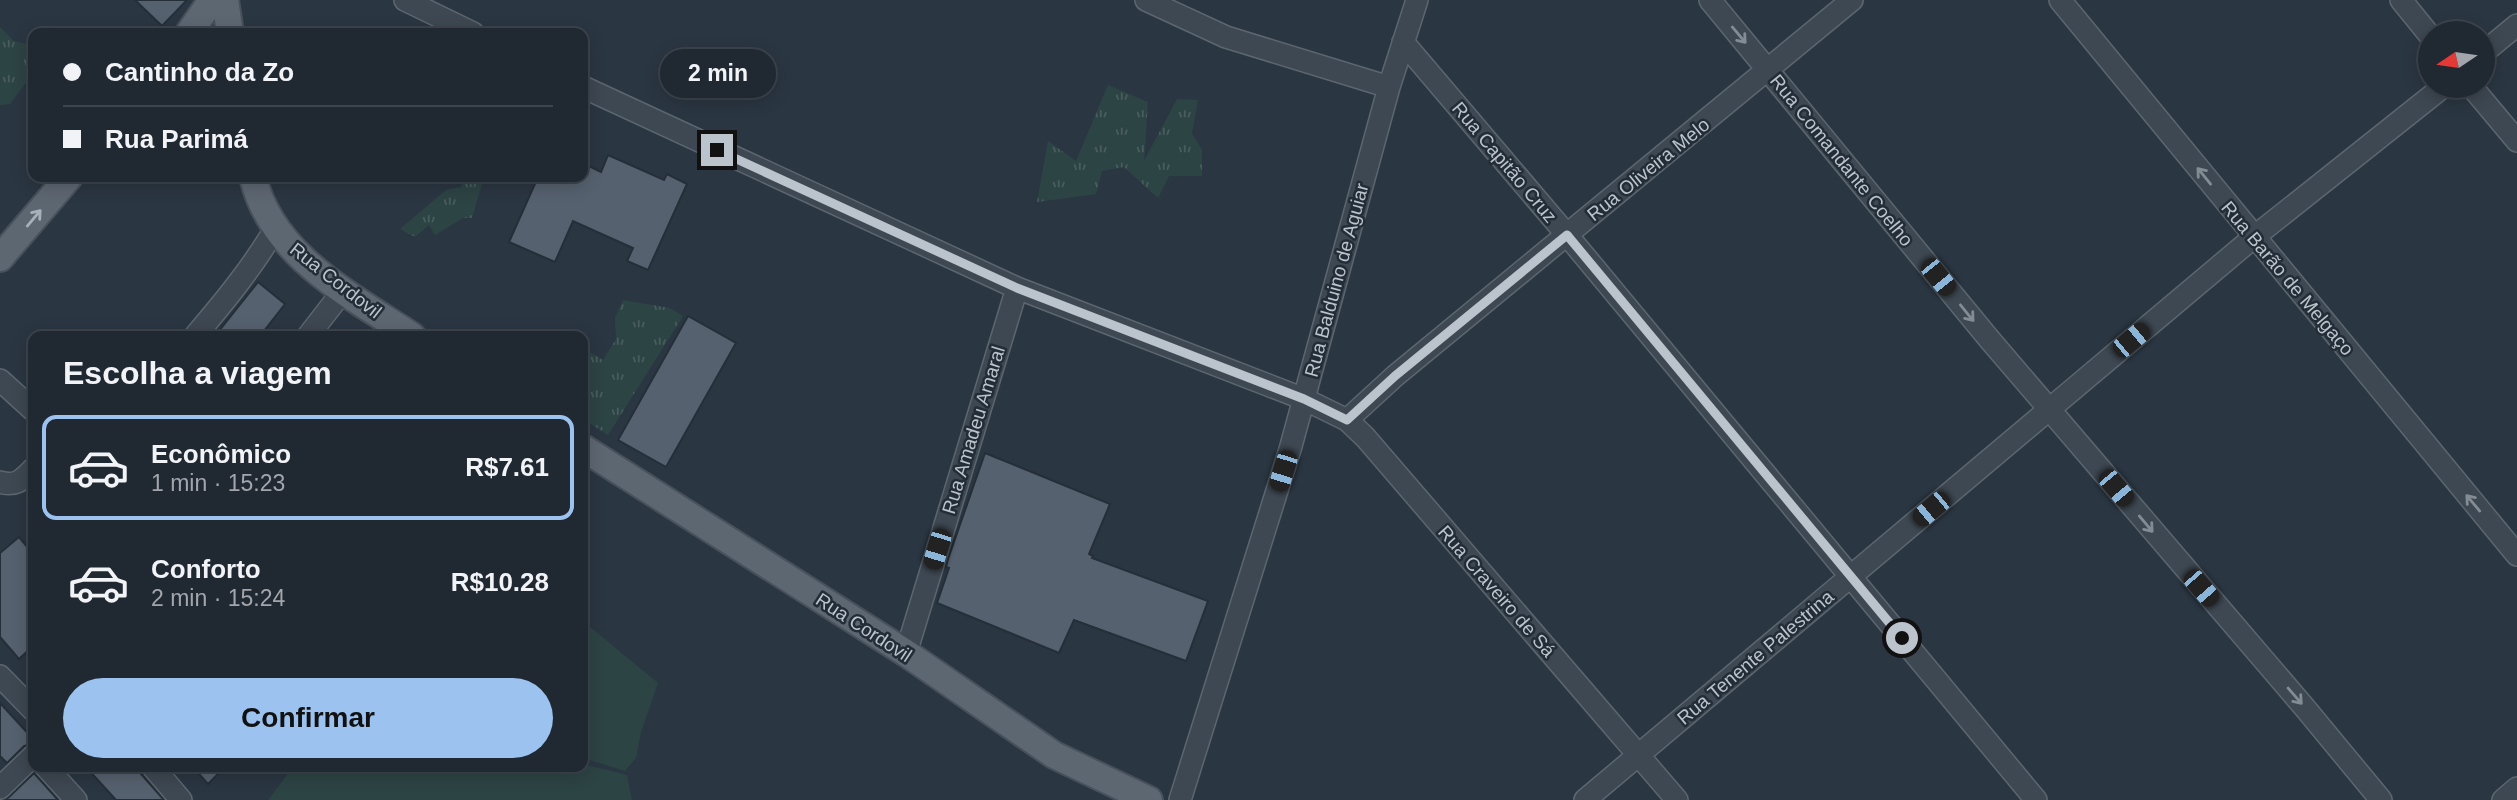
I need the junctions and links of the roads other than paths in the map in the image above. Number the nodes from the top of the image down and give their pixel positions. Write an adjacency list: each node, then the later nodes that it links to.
1 (212, 0): 12 (main road)
2 (225, 0): 13 (main road)
3 (405, 0): 14 (street)
4 (1146, 0): 18 (street)
5 (1417, 0): 15 (street, Rua Balduino de Aguiar)
6 (1710, 0): 17 (street, Rua Comandante Coelho, one-way to 17)
7 (1852, 0): 17 (street, Rua Oliveira Melo)
8 (2060, 0): 27 (street, Rua Barão de Melgaço, one-way to 8)
9 (2400, 0): 10 (street)
10 (2418, 21)
11 (2517, 25): 16 (street)
12 (193, 28)
13 (229, 28)
14 (463, 28)
15 (1403, 42): 18 (street, Rua Balduino de Aguiar); 26 (street, Rua Capitão Cruz)
16 (2496, 42)
17 (1768, 71): 26 (street, Rua Oliveira Melo); 37 (street, Rua Comandante Coelho, one-way to 37)
18 (1389, 87): 35 (street, Rua Balduino de Aguiar)
19 (588, 89): 29 (street, Rua Craveiro de Sá)
20 (2429, 98): 27 (street, Rua Tenente Palestrina)
21 (2481, 98): 22 (street)
22 (2517, 141)
23 (65, 182): 28 (main road, one-way to 23)
24 (255, 182): 25 (main road, Rua Cordovil)
25 (275, 229): 30 (main road, Rua Cordovil); 31 (street)
26 (1567, 235): 38 (street, Rua Oliveira Melo); 43 (street, Rua Capitão Cruz)
27 (2254, 237): 37 (street, Rua Tenente Palestrina); 42 (street, Rua Barão de Melgaço, one-way to 27)
28 (0, 258)
29 (1017, 288): 35 (street, Rua Craveiro de Sá); 44 (street, Rua Amadeu Amaral)
30 (343, 291): 32 (street); 33 (main road, Rua Cordovil)
31 (199, 331)
32 (312, 331)
33 (404, 331)
34 (0, 380): 36 (street)
35 (1304, 399): 38 (street, Rua Craveiro de Sá); 56 (street, Rua Balduino de Aguiar)
36 (28, 405)
37 (2049, 409): 43 (street, Rua Tenente Palestrina); 60 (street, Rua Comandante Coelho, one-way to 60)
38 (1347, 420): 47 (street, Rua Craveiro de Sá)
39 (588, 451): 44 (main road, Rua Cordovil)
40 (28, 474): 41 (street)
41 (0, 482)
42 (2517, 555)
43 (1852, 577): 47 (street, Rua Tenente Palestrina); 59 (street, Rua Capitão Cruz)
44 (906, 653): 55 (main road, Rua Cordovil)
45 (0, 676): 46 (street)
46 (28, 705)
47 (1639, 753): 57 (street, Rua Tenente Palestrina); 58 (street, Rua Craveiro de Sá)
48 (28, 761): 51 (street)
49 (50, 772): 53 (street)
50 (157, 772): 54 (street)
51 (0, 788)
52 (2517, 788): 61 (street)
53 (76, 800)
54 (181, 800)
55 (1149, 800)
56 (1180, 800)
57 (1585, 800)
58 (1677, 800)
59 (2036, 800)
60 (2381, 800)
61 (2503, 800)

